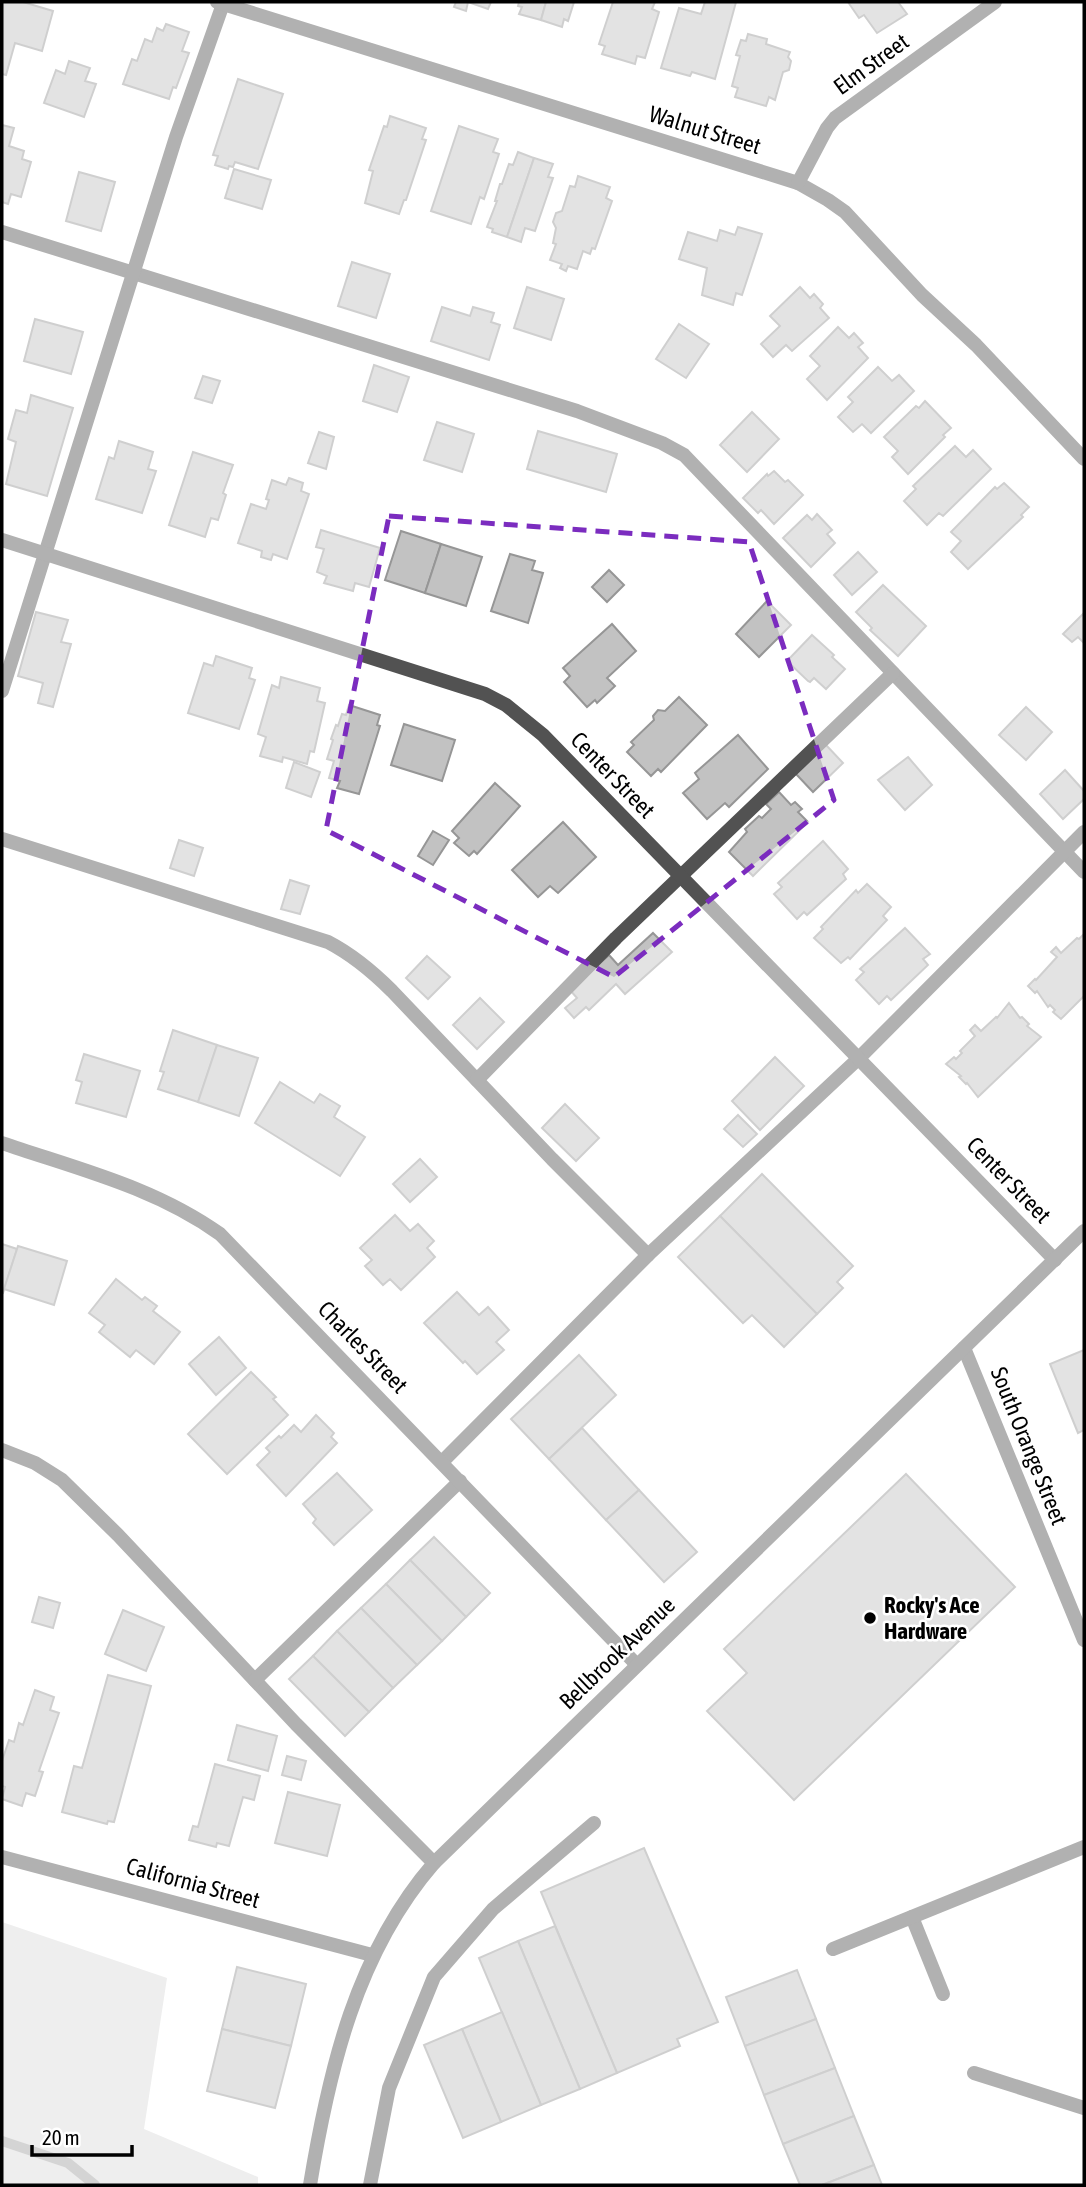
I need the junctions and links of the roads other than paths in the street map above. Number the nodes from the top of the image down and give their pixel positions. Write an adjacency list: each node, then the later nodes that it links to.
1 (221, 2): 3 (street, Walnut Street); 5 (street)
2 (995, 2): 3 (street, Elm Street)
3 (798, 183): 6 (street, Walnut Street)
4 (2, 232): 5 (street)
5 (133, 273): 8 (street); 9 (street)
6 (1084, 459)
7 (2, 540): 8 (street, Center Street)
8 (44, 554): 10 (street); 15 (street, Center Street)
9 (892, 673): 13 (street); 15 (street)
10 (2, 691)
11 (1084, 832): 13 (street)
12 (2, 839): 17 (street)
13 (1064, 852): 14 (street); 16 (street)
14 (1084, 872)
15 (680, 877): 16 (street, Center Street); 17 (street)
16 (858, 1059): 20 (street); 21 (street, Center Street)
17 (477, 1080): 20 (street)
18 (2, 1143): 24 (street, Charles Street)
19 (1084, 1231): 21 (street, Bellbrook Avenue)
20 (648, 1255): 24 (street)
21 (1055, 1260): 22 (street, Bellbrook Avenue)
22 (964, 1348): 26 (street, South Orange Street); 27 (street, Bellbrook Avenue)
23 (2, 1450): 28 (street)
24 (442, 1462): 25 (street, Charles Street)
25 (460, 1481): 27 (street, Charles Street); 28 (street)
26 (1084, 1640)
27 (637, 1665): 32 (street, Bellbrook Avenue)
28 (255, 1680): 32 (street)
29 (594, 1823): 40 (street)
30 (1084, 1847): 33 (street)
31 (2, 1857): 35 (street, California Street)
32 (434, 1863): 35 (street, Bellbrook Avenue)
33 (912, 1917): 34 (street); 36 (street)
34 (833, 1949)
35 (372, 1955): 39 (street, Bellbrook Avenue)
36 (943, 1994)
37 (974, 2073): 38 (street)
38 (1084, 2108)
39 (310, 2185)
40 (370, 2185)

